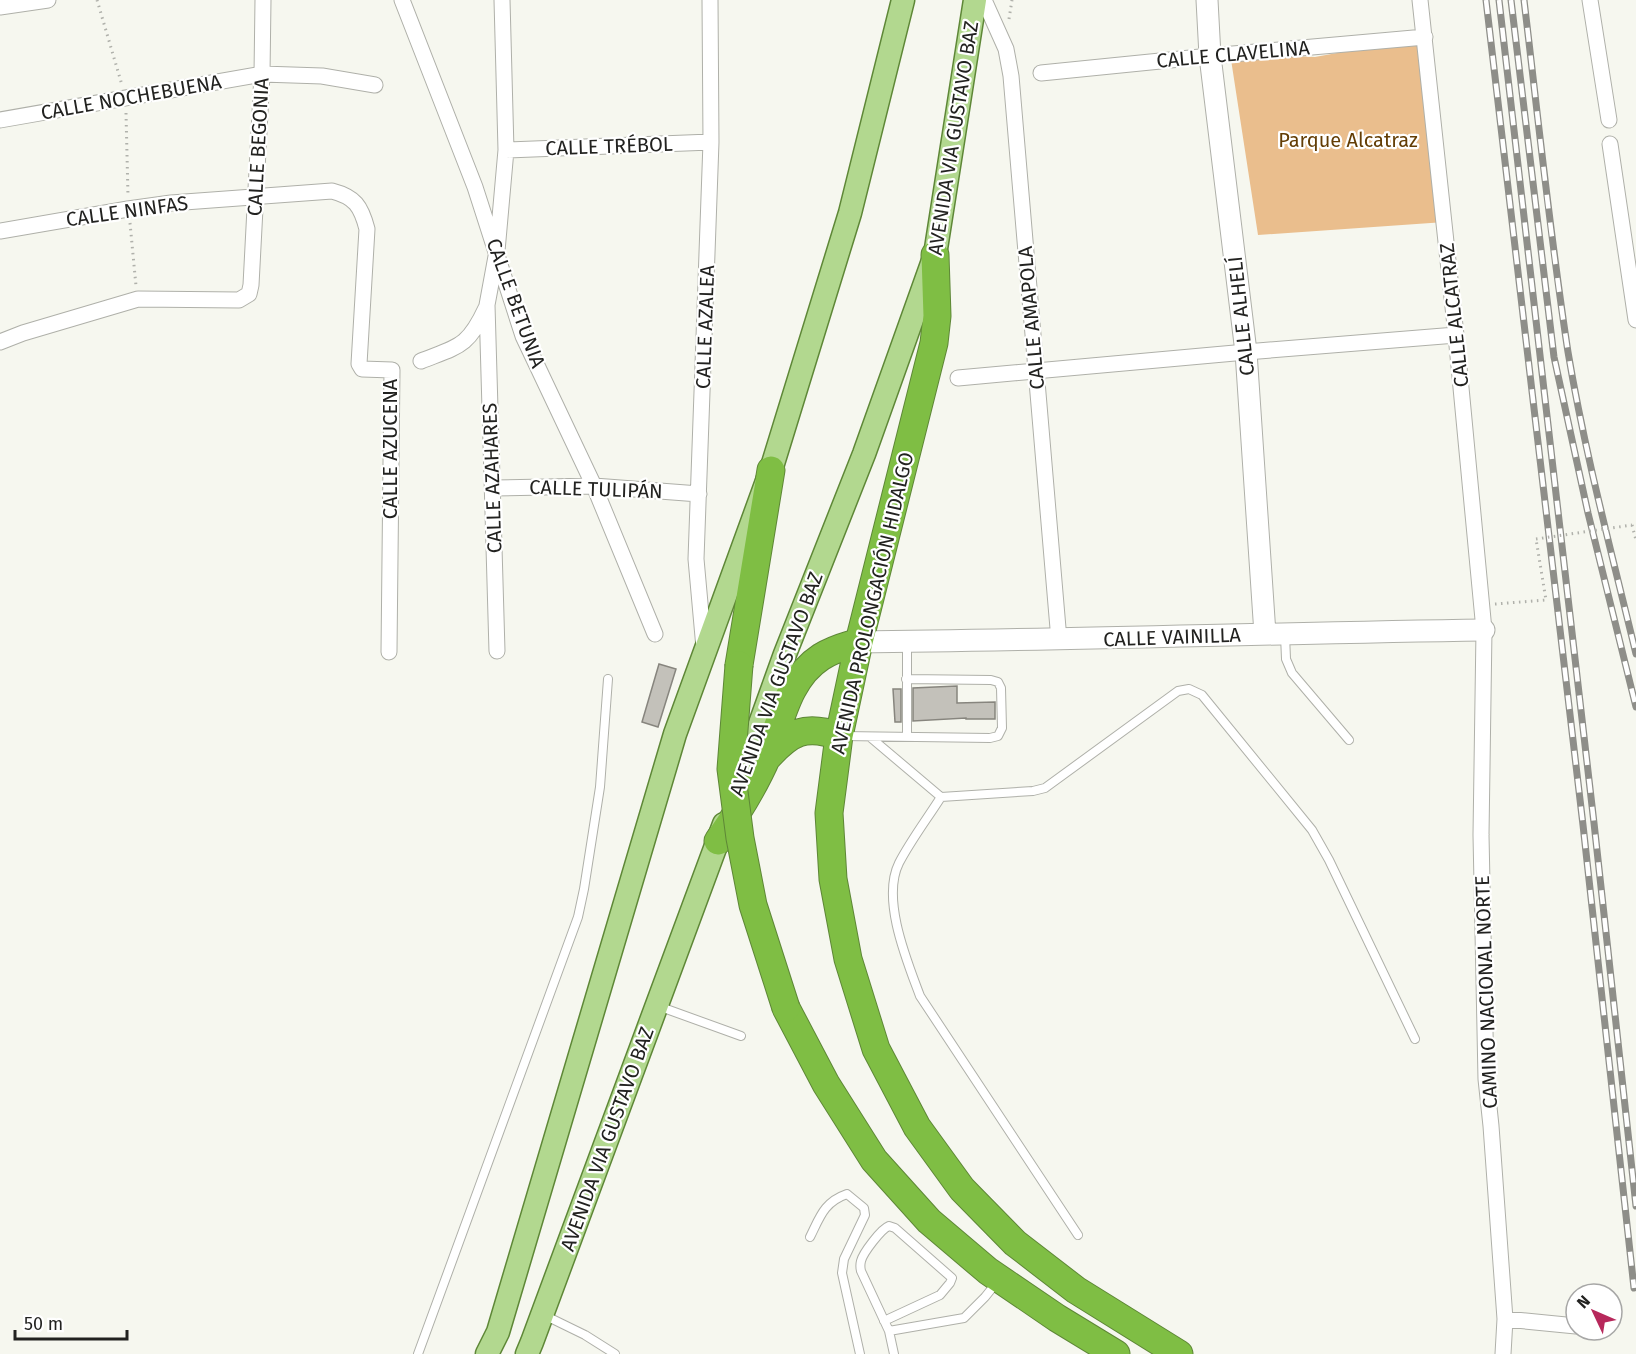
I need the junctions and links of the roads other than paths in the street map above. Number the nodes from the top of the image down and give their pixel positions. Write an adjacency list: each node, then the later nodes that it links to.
1 (48, 0): 12 (street)
2 (263, 0): 16 (street, CALLE BEGONIA)
3 (402, 0): 26 (street, CALLE BETUNIA)
4 (502, 0): 22 (street, CALLE AZAHARES)
5 (710, 0): 20 (street, CALLE AZALEA)
6 (903, 0): 36 (main road)
7 (975, 0): 27 (main road, AVENIDA VIA GUSTAVO BAZ)
8 (984, 0): 34 (street, CALLE AMAPOLA)
9 (1207, 0): 14 (street, CALLE ALHELÍ)
10 (1420, 0): 13 (street, CALLE ALCATRAZ)
11 (1590, 0): 19 (street)
12 (0, 7)
13 (1425, 37): 14 (street, CALLE CLAVELINA); 30 (street, CALLE ALCATRAZ)
14 (1210, 56): 15 (street, CALLE CLAVELINA); 32 (street, CALLE ALHELÍ)
15 (1041, 73)
16 (262, 74): 17 (street, CALLE NOCHEBUENA); 18 (street, CALLE NOCHEBUENA); 23 (street, CALLE BEGONIA)
17 (375, 85)
18 (0, 120)
19 (1609, 120)
20 (711, 142): 22 (street, CALLE TRÉBOL); 39 (street, CALLE AZALEA)
21 (1610, 144): 29 (street)
22 (507, 150): 26 (street, CALLE AZAHARES)
23 (255, 198): 24 (street, CALLE NINFAS); 25 (street, CALLE NINFAS); 31 (street, CALLE BEGONIA)
24 (357, 203): 47 (street, CALLE AZUCENA)
25 (0, 231)
26 (497, 251): 28 (street, CALLE AZAHARES); 37 (street, CALLE BETUNIA)
27 (936, 255): 44 (highway, AVENIDA PROLONGACIÓN HIDALGO); 57 (main road, AVENIDA VIA GUSTAVO BAZ)
28 (487, 305): 33 (street, CALLE AZAHARES); 38 (street, CALLE AZAHARES)
29 (1636, 320)
30 (1456, 335): 32 (street); 40 (street, CALLE ALCATRAZ)
31 (0, 342)
32 (1246, 352): 34 (street); 41 (street, CALLE ALHELÍ)
33 (421, 361)
34 (1035, 371): 35 (street); 43 (street, CALLE AMAPOLA)
35 (958, 378)
36 (771, 470): 48 (main road); 63 (highway, bridge)
37 (594, 486): 38 (street, CALLE TULIPÁN); 39 (street, CALLE TULIPÁN); 42 (street, CALLE BETUNIA)
38 (493, 488): 46 (street, CALLE AZAHARES)
39 (699, 494): 48 (street, CALLE AZALEA)
40 (1484, 630): 41 (street, CALLE VAINILLA); 65 (street, CAMINO NACIONAL NORTE)
41 (1275, 633): 43 (street, CALLE VAINILLA); 54 (lane)
42 (655, 634)
43 (1059, 640): 45 (street, CALLE VAINILLA)
44 (859, 642): 45 (street, CALLE VAINILLA); 51 (highway, AVENIDA PROLONGACIÓN HIDALGO); 55 (highway)
45 (907, 642): 50 (lane)
46 (497, 651)
47 (389, 652)
48 (704, 654): 70 (main road)
49 (608, 679): 69 (lane)
50 (906, 679): 53 (lane); 53 (lane)
51 (839, 736): 52 (lane); 55 (highway); 76 (highway, AVENIDA PROLONGACIÓN HIDALGO)
52 (870, 737): 53 (lane); 56 (lane)
53 (906, 737)
54 (1349, 740)
55 (766, 758): 57 (highway)
56 (941, 797): 60 (lane); 61 (lane)
57 (718, 841): 58 (main road, AVENIDA VIA GUSTAVO BAZ)
58 (657, 1005): 59 (lane); 64 (main road, AVENIDA VIA GUSTAVO BAZ)
59 (741, 1036)
60 (1415, 1039)
61 (1078, 1235)
62 (810, 1237): 73 (lane)
63 (1000, 1279): 68 (lane); 75 (highway)
64 (543, 1314): 71 (main road, AVENIDA VIA GUSTAVO BAZ); 72 (lane)
65 (1505, 1319): 67 (street); 77 (street, CAMINO NACIONAL NORTE)
66 (884, 1321): 66 (lane); 68 (lane)
67 (1564, 1325)
68 (889, 1331): 74 (lane)
69 (418, 1354)
70 (487, 1354)
71 (526, 1354)
72 (615, 1354)
73 (860, 1354)
74 (894, 1354)
75 (1116, 1354)
76 (1179, 1354)
77 (1503, 1354)

